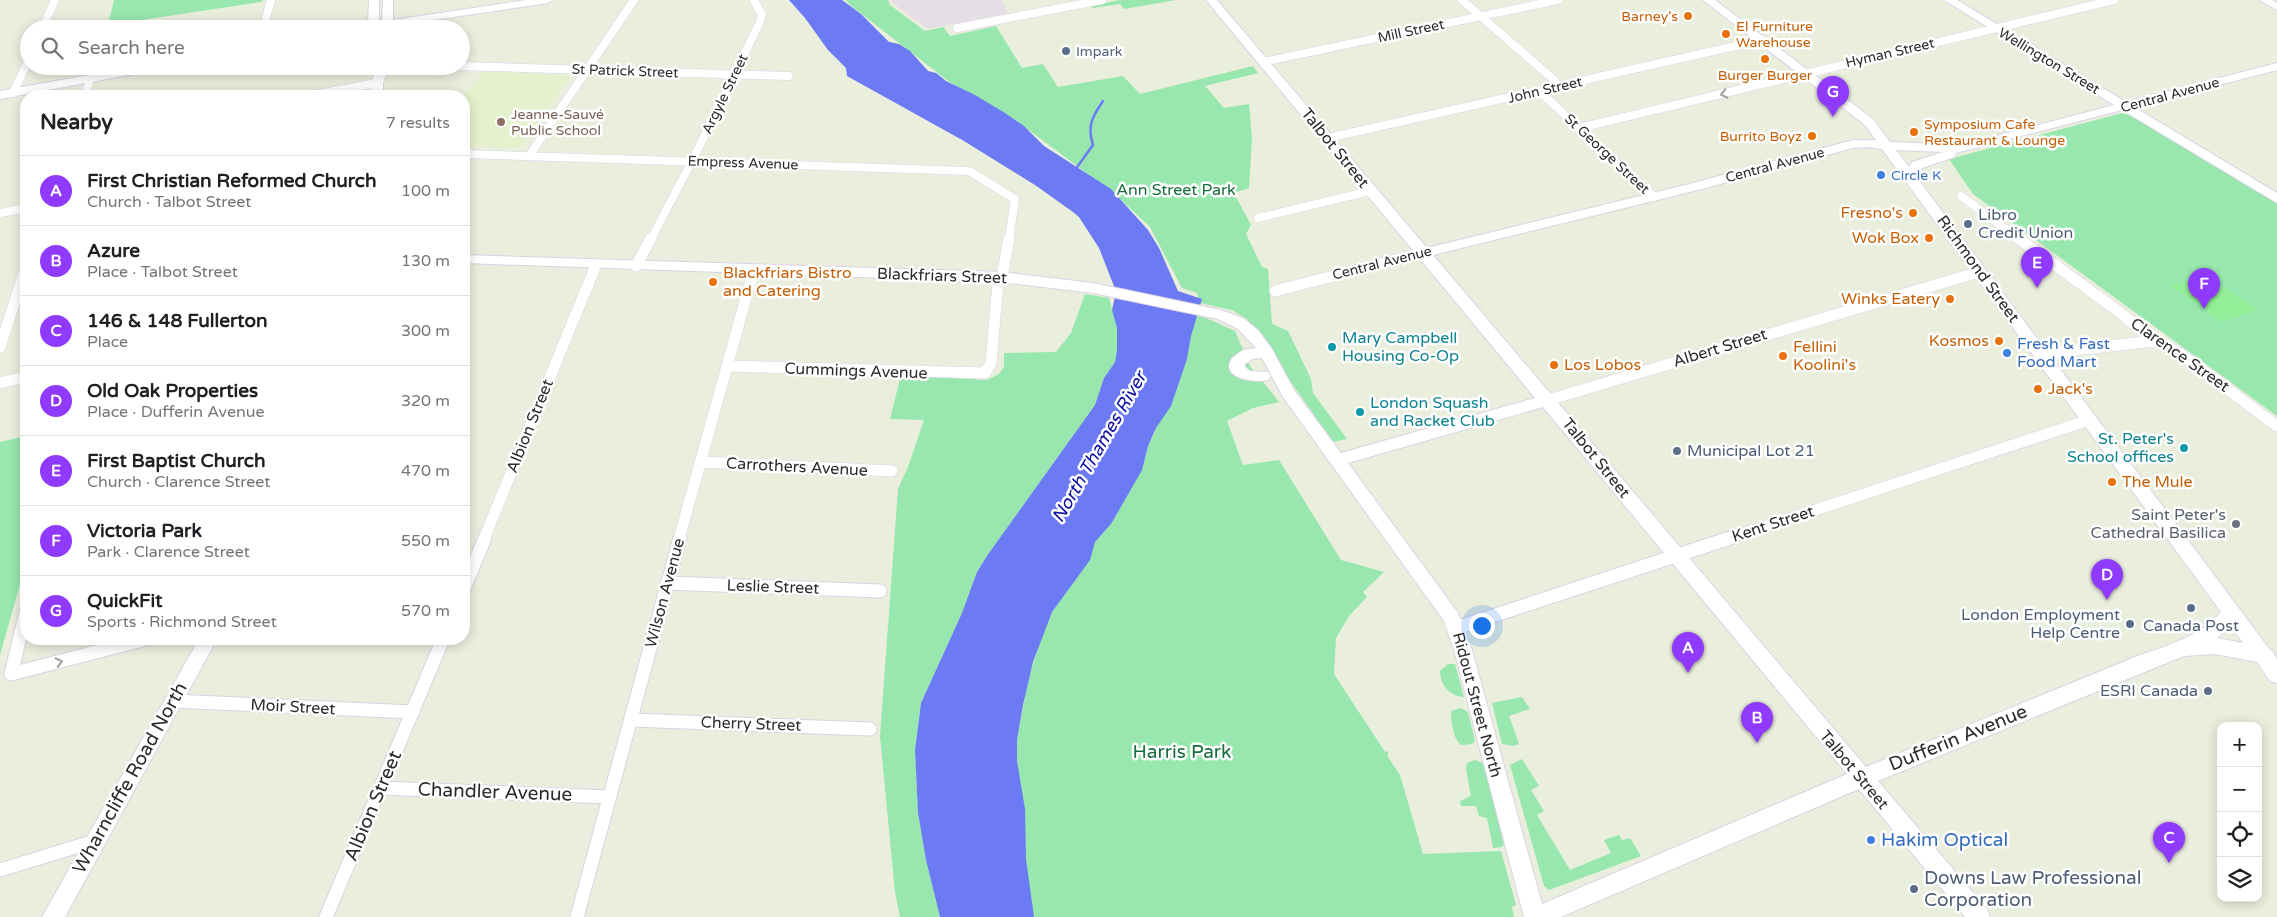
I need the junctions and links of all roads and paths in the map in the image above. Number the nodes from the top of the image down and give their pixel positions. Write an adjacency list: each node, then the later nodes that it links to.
1 (55, 0): 19 (street)
2 (271, 0): 20 (street)
3 (374, 0): 21 (street)
4 (388, 0): 22 (street)
5 (548, 0): 16 (street)
6 (634, 0): 30 (street)
7 (754, 0): 32 (street, Argyle Street)
8 (1102, 0): 24 (street)
9 (1212, 0): 27 (street, Talbot Street)
10 (1462, 0): 18 (street)
11 (1558, 0): 18 (street, Mill Street)
12 (1708, 0): 26 (street, Richmond Street)
13 (1949, 0): 25 (street, Wellington Street)
14 (2114, 0): 25 (street, Hyman Street)
15 (2264, 0): 17 (street)
16 (520, 2): 23 (street)
17 (2277, 7)
18 (1480, 16): 27 (street, Mill Street); 40 (street)
19 (46, 20)
20 (265, 20)
21 (373, 20)
22 (389, 20)
23 (438, 20)
24 (957, 28)
25 (1994, 28): 31 (street, Hyman Street); 49 (street, Wellington Street)
26 (1762, 40): 31 (street, Richmond Street); 40 (street, John Street)
27 (1264, 62): 51 (street, Talbot Street)
28 (470, 66): 30 (street, St Patrick Street)
29 (2277, 66): 49 (street, Central Avenue)
30 (586, 70): 32 (street, St Patrick Street); 55 (street)
31 (1805, 73): 50 (street, Hyman Street, one-way to 50); 52 (street, Richmond Street)
32 (734, 74): 37 (street, St Patrick Street); 56 (street, Argyle Street)
33 (21, 75): 47 (street)
34 (112, 75): 38 (street)
35 (370, 75): 39 (street)
36 (380, 75): 39 (street)
37 (789, 76)
38 (90, 79): 41 (street); 42 (street)
39 (378, 82): 43 (street); 44 (street)
40 (1561, 86): 45 (street, John Street)
41 (30, 90)
42 (87, 90)
43 (337, 90)
44 (377, 90)
45 (1539, 91): 50 (street, St George Street); 51 (street, John Street)
46 (20, 92): 47 (street)
47 (13, 93): 48 (street)
48 (0, 95)
49 (2126, 107): 53 (street, Central Avenue); 59 (street, Wellington Street)
50 (1578, 128): 61 (street, St George Street)
51 (1328, 138): 58 (street, Talbot Street)
52 (1888, 145): 53 (street, Central Avenue); 57 (street, Richmond Street); 61 (street, Central Avenue)
53 (1962, 149): 57 (street)
54 (470, 154): 55 (street, Empress Avenue)
55 (529, 156): 56 (street, Empress Avenue)
56 (692, 161): 68 (street, Argyle Street); 71 (street, Empress Avenue)
57 (1912, 179): 70 (street, Richmond Street)
58 (1370, 191): 64 (street); 65 (street, Talbot Street)
59 (2275, 195)
60 (1961, 196): 76 (street, Clarence Street)
61 (1654, 197): 65 (street, Central Avenue)
62 (20, 209): 63 (street)
63 (0, 213)
64 (1258, 218)
65 (1423, 253): 73 (street, Central Avenue); 85 (street, Talbot Street)
66 (470, 259): 67 (street, Blackfriars Street)
67 (596, 265): 68 (street, Blackfriars Street); 92 (street, Albion Street)
68 (636, 266): 69 (street, Blackfriars Street)
69 (754, 269): 71 (street, Blackfriars Street); 81 (street, Wilson Avenue)
70 (1979, 272): 80 (street, Richmond Street); 85 (street, Albert Street)
71 (1001, 277): 74 (street, Blackfriars Street); 81 (street, Cummings Avenue)
72 (20, 285): 77 (street)
73 (1275, 291)
74 (1208, 311): 75 (street, Ridout Street North)
75 (1233, 320): 78 (street, Ridout Street North); 79 (street, Ridout Street North)
76 (2154, 341): 80 (street); 87 (street, Clarence Street)
77 (0, 347)
78 (1267, 353): 79 (street); 84 (street, Ridout Street North)
79 (1248, 354): 84 (street, Ridout Street North)
80 (2040, 354): 86 (street, Richmond Street)
81 (728, 366): 89 (street, Wilson Avenue)
82 (20, 378): 83 (street)
83 (0, 383)
84 (1288, 393): 88 (street, Ridout Street North)
85 (1548, 400): 88 (street); 91 (street, Talbot Street)
86 (2089, 420): 91 (street, Kent Street); 95 (street, Richmond Street)
87 (2277, 426)
88 (1338, 460): 96 (street, Ridout Street North)
89 (701, 462): 90 (street, Carrothers Avenue); 93 (street, Wilson Avenue)
90 (892, 471)
91 (1677, 556): 96 (street, Kent Street); 108 (street, Talbot Street)
92 (470, 573)
93 (667, 583): 94 (street, Leslie Street); 106 (street, Wilson Avenue)
94 (880, 591)
95 (2231, 613): 101 (street); 102 (street, Richmond Street)
96 (1456, 628): 116 (street, Ridout Street North)
97 (20, 637): 98 (street, one-way to 98)
98 (123, 645)
99 (205, 645): 104 (street, Wharncliffe Road North)
100 (441, 645): 105 (street, Albion Street)
101 (2185, 648): 102 (street, Dufferin Avenue); 108 (street, Dufferin Avenue)
102 (2270, 658): 103 (street, Richmond Street)
103 (2277, 675)
104 (173, 701): 105 (street, Moir Street); 111 (street, Wharncliffe Road North)
105 (413, 712): 109 (street, Albion Street)
106 (632, 720): 107 (street, Cherry Street); 110 (street, Wilson Avenue)
107 (870, 729)
108 (1861, 778): 116 (street, Dufferin Avenue); 117 (street, Talbot Street)
109 (380, 788): 110 (street, Chandler Avenue); 114 (street, Albion Street)
110 (610, 797): 115 (street, Wilson Avenue)
111 (95, 841): 112 (street); 113 (street, Wharncliffe Road North)
112 (0, 870)
113 (53, 917)
114 (326, 917)
115 (577, 917)
116 (1536, 917)
117 (1979, 917)

